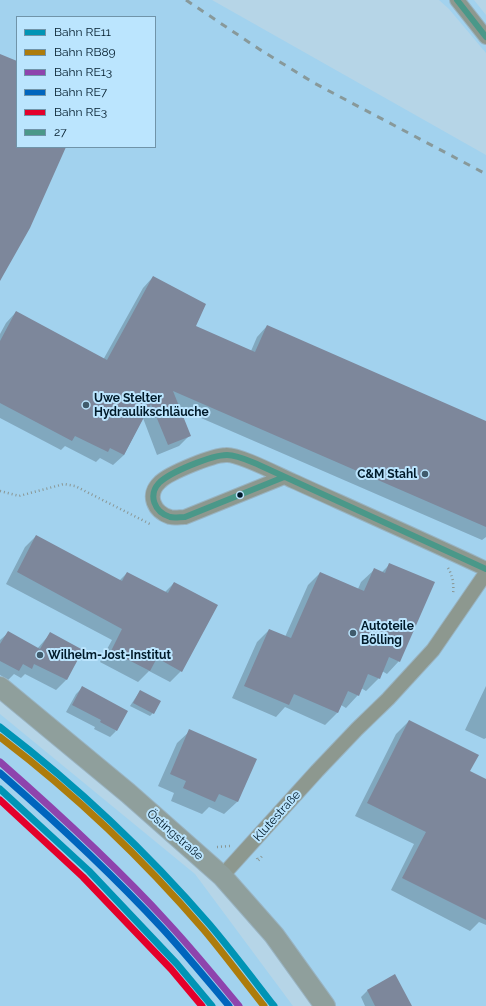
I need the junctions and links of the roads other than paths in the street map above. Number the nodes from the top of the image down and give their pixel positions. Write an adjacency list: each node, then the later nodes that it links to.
1 (456, 0): 2 (street)
2 (486, 37)
3 (284, 477): 3 (street); 4 (street)
4 (486, 569)
5 (486, 574): 7 (street, Klutestraße)
6 (0, 687): 7 (street, Östingstraße)
7 (222, 876): 8 (street, Östingstraße)
8 (325, 1006)

